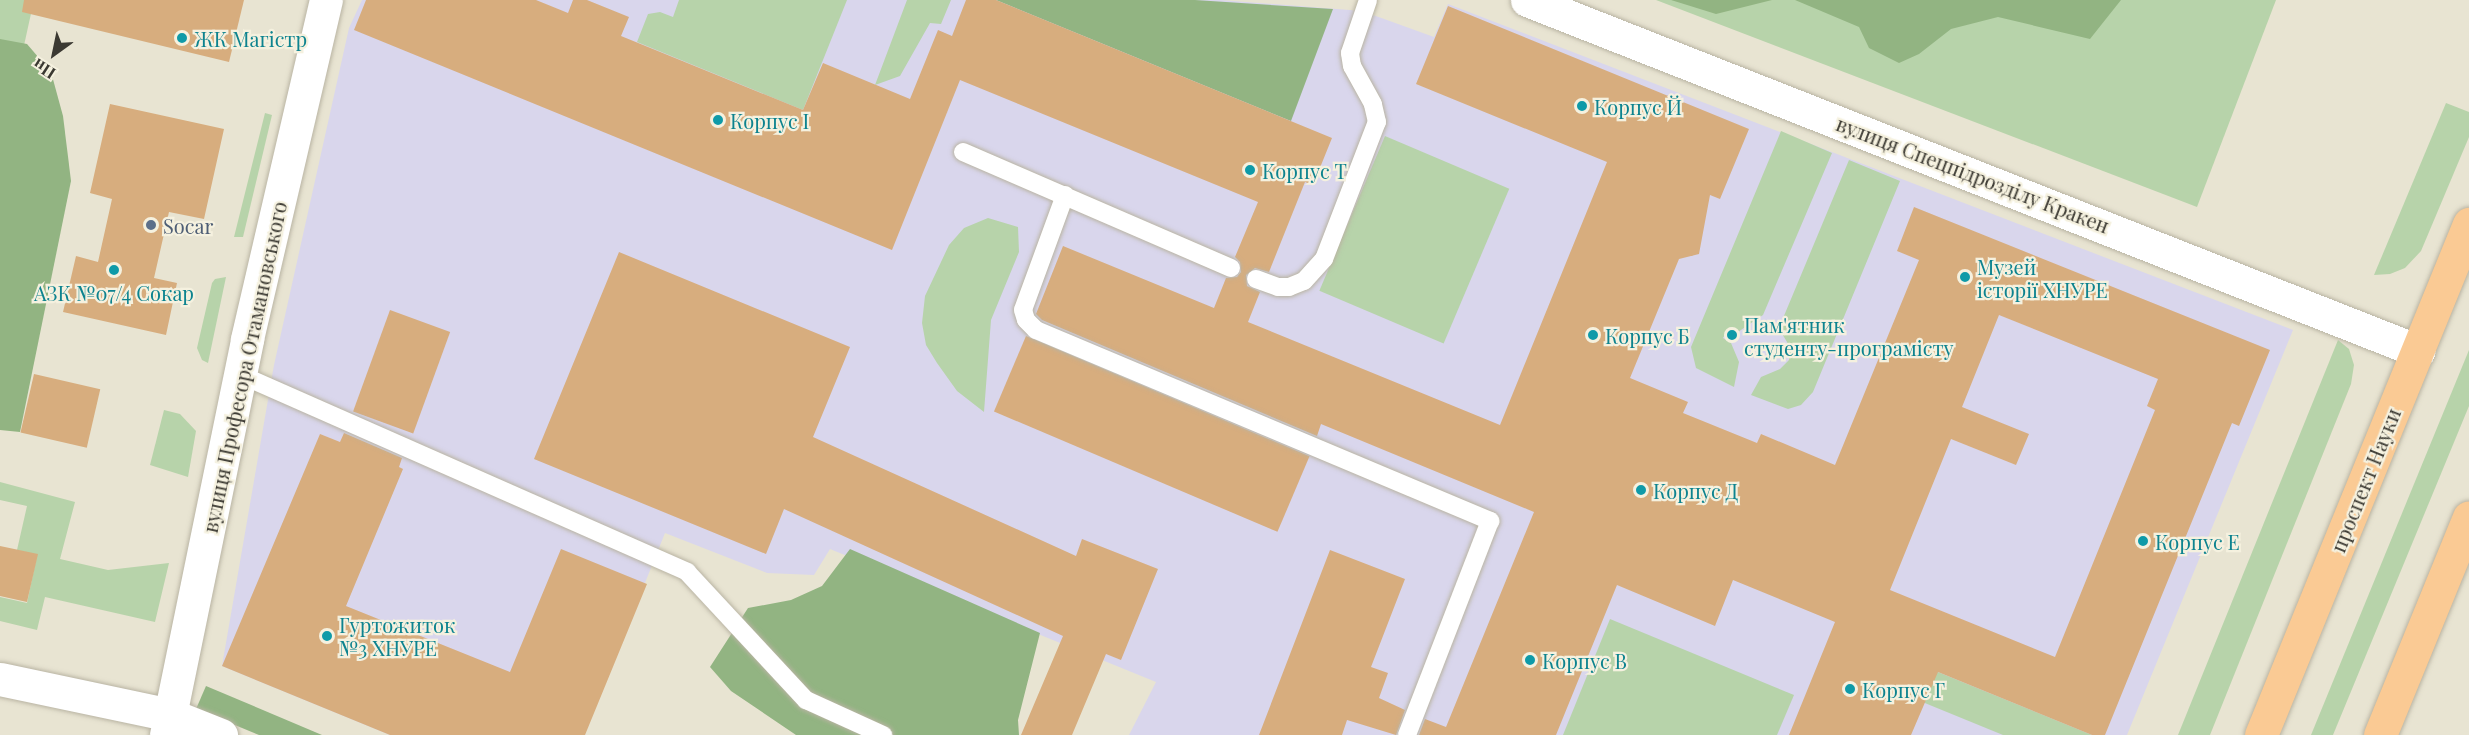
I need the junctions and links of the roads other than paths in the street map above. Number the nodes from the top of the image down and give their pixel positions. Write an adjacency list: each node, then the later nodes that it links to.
1 (326, 0): 10 (street, вулиця Професора Отамановського)
2 (1368, 0): 8 (lane)
3 (1527, 0): 9 (street, вулиця Спецпідрозділу Кракен)
4 (963, 152): 5 (lane)
5 (1065, 195): 7 (lane); 16 (lane)
6 (2469, 224): 9 (main road, проспект Науки)
7 (1231, 268)
8 (1256, 279)
9 (2418, 351): 17 (main road, проспект Науки)
10 (239, 374): 13 (street, вулиця Професора Отамановського); 15 (lane)
11 (2469, 517): 18 (main road)
12 (0, 679): 13 (street)
13 (169, 725): 14 (street)
14 (221, 735)
15 (882, 735)
16 (1407, 735)
17 (2261, 735)
18 (2380, 735)

